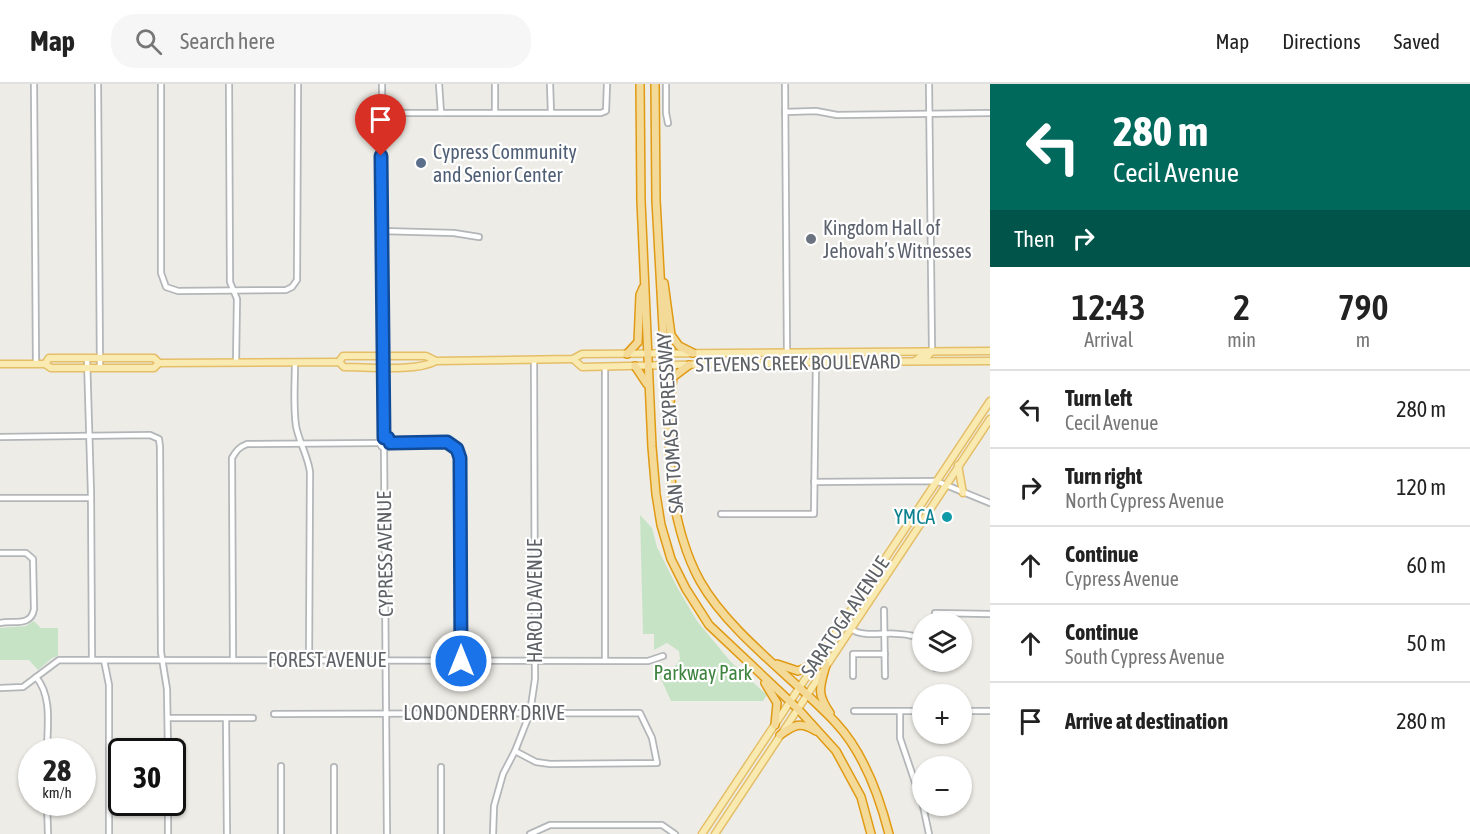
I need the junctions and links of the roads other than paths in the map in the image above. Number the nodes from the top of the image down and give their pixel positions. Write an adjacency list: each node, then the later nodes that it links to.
1 (34, 84): 52 (street)
2 (98, 84): 39 (street)
3 (161, 84): 28 (street)
4 (230, 84): 28 (street)
5 (298, 84): 28 (street)
6 (382, 84): 17 (street)
7 (439, 84): 18 (street)
8 (495, 84): 19 (street)
9 (550, 84): 20 (street)
10 (607, 84): 20 (street)
11 (640, 84): 27 (highway, SAN TOMAS EXPRESSWAY)
12 (655, 84): 26 (highway, SAN TOMAS EXPRESSWAY)
13 (666, 84): 23 (street)
14 (785, 84): 16 (street)
15 (929, 84): 22 (street)
16 (785, 112): 22 (street); 31 (street)
17 (381, 113): 18 (street); 24 (street)
18 (441, 113): 19 (street)
19 (495, 113): 20 (street)
20 (551, 113)
21 (990, 113): 22 (street)
22 (930, 114): 29 (street)
23 (669, 123)
24 (382, 231): 25 (street); 37 (street)
25 (480, 237)
26 (660, 272): 34 (highway, SAN TOMAS EXPRESSWAY); 35 (highway)
27 (644, 282): 33 (highway, SAN TOMAS EXPRESSWAY); 36 (highway)
28 (234, 291): 43 (street)
29 (932, 351): 30 (main road, STEVENS CREEK BOULEVARD); 32 (main road, STEVENS CREEK BOULEVARD); 47 (main road)
30 (990, 351)
31 (787, 352): 32 (main road, STEVENS CREEK BOULEVARD); 35 (main road, STEVENS CREEK BOULEVARD); 49 (main road)
32 (832, 352): 46 (main road)
33 (648, 353): 34 (main road, STEVENS CREEK BOULEVARD); 36 (main road, STEVENS CREEK BOULEVARD); 58 (highway, SAN TOMAS EXPRESSWAY)
34 (665, 353): 35 (main road, STEVENS CREEK BOULEVARD); 54 (highway, SAN TOMAS EXPRESSWAY)
35 (693, 353)
36 (627, 354): 40 (main road, STEVENS CREEK BOULEVARD)
37 (383, 356): 42 (main road, STEVENS CREEK BOULEVARD); 45 (main road, STEVENS CREEK BOULEVARD); 59 (street)
38 (87, 358): 39 (main road, STEVENS CREEK BOULEVARD); 53 (main road, STEVENS CREEK BOULEVARD); 60 (street)
39 (100, 358): 48 (main road, STEVENS CREEK BOULEVARD); 61 (street)
40 (573, 359): 41 (main road, STEVENS CREEK BOULEVARD); 56 (main road, STEVENS CREEK BOULEVARD)
41 (534, 360): 42 (main road, STEVENS CREEK BOULEVARD); 97 (street, HAROLD AVENUE)
42 (436, 361): 59 (main road, STEVENS CREEK BOULEVARD)
43 (236, 362): 44 (main road, STEVENS CREEK BOULEVARD); 48 (main road, STEVENS CREEK BOULEVARD)
44 (295, 362): 45 (main road, STEVENS CREEK BOULEVARD); 69 (street)
45 (339, 362): 59 (main road, STEVENS CREEK BOULEVARD)
46 (816, 362): 47 (main road, STEVENS CREEK BOULEVARD); 49 (main road, STEVENS CREEK BOULEVARD); 74 (street)
47 (915, 362): 50 (main road, STEVENS CREEK BOULEVARD)
48 (159, 363): 61 (main road, STEVENS CREEK BOULEVARD)
49 (774, 363): 55 (main road, STEVENS CREEK BOULEVARD)
50 (988, 363)
51 (0, 364): 52 (main road, STEVENS CREEK BOULEVARD)
52 (36, 364): 53 (main road, STEVENS CREEK BOULEVARD)
53 (45, 364): 60 (main road, STEVENS CREEK BOULEVARD)
54 (665, 365): 55 (main road, STEVENS CREEK BOULEVARD); 58 (main road, STEVENS CREEK BOULEVARD); 65 (highway, SAN TOMAS EXPRESSWAY)
55 (688, 365): 65 (highway)
56 (604, 366): 57 (main road, STEVENS CREEK BOULEVARD); 101 (street)
57 (635, 366): 58 (main road, STEVENS CREEK BOULEVARD); 62 (highway)
58 (648, 366): 62 (highway, SAN TOMAS EXPRESSWAY)
59 (383, 367): 68 (street)
60 (87, 368): 61 (main road, STEVENS CREEK BOULEVARD); 66 (street)
61 (100, 368)
62 (650, 393): 107 (highway, SAN TOMAS EXPRESSWAY)
63 (990, 401): 75 (main road, SARATOGA AVENUE)
64 (990, 419): 73 (main road, SARATOGA AVENUE)
65 (668, 432): 92 (highway, SAN TOMAS EXPRESSWAY)
66 (89, 436): 67 (street); 79 (street); 95 (street)
67 (0, 437)
68 (384, 438): 70 (street); 71 (street)
69 (302, 443): 70 (street); 96 (street); 98 (street)
70 (379, 443): 72 (street)
71 (390, 443): 72 (street); 100 (street)
72 (384, 448): 99 (street, CYPRESS AVENUE)
73 (958, 465): 76 (main road, SARATOGA AVENUE); 77 (main road)
74 (814, 482): 75 (street); 81 (street)
75 (936, 482): 76 (street); 102 (main road, SARATOGA AVENUE)
76 (945, 485): 77 (street); 87 (main road, SARATOGA AVENUE)
77 (963, 493): 80 (street)
78 (0, 498): 79 (street)
79 (91, 498): 93 (street)
80 (990, 503)
81 (722, 514)
82 (0, 553): 86 (street)
83 (884, 610): 88 (street)
84 (972, 614): 85 (street)
85 (990, 614)
86 (0, 623)
87 (851, 629): 88 (street); 103 (main road, SARATOGA AVENUE)
88 (885, 633): 89 (street); 90 (street)
89 (912, 636)
90 (885, 654): 104 (street); 105 (street)
91 (663, 657): 101 (street, FOREST AVENUE)
92 (767, 657): 102 (highway); 109 (highway, SAN TOMAS EXPRESSWAY)
93 (92, 660): 94 (street, FOREST AVENUE); 106 (street, FOREST AVENUE)
94 (104, 660): 95 (street, FOREST AVENUE); 139 (street)
95 (163, 660): 96 (street, FOREST AVENUE); 121 (street)
96 (233, 660): 98 (street, FOREST AVENUE)
97 (536, 660): 100 (street, FOREST AVENUE); 101 (street, FOREST AVENUE); 119 (street, HAROLD AVENUE)
98 (309, 661): 99 (street, FOREST AVENUE)
99 (387, 661): 100 (street, FOREST AVENUE); 118 (street, CYPRESS AVENUE)
100 (461, 661)
101 (605, 661)
102 (814, 664): 109 (main road, SARATOGA AVENUE)
103 (826, 665): 110 (main road, SARATOGA AVENUE); 125 (highway)
104 (853, 676)
105 (885, 676)
106 (36, 677): 108 (street, FOREST AVENUE); 128 (street)
107 (763, 678): 111 (highway, SAN TOMAS EXPRESSWAY); 124 (highway)
108 (0, 688)
109 (799, 688): 110 (highway, SAN TOMAS EXPRESSWAY); 111 (main road, SARATOGA AVENUE)
110 (807, 695): 112 (main road, SARATOGA AVENUE); 125 (highway, SAN TOMAS EXPRESSWAY)
111 (790, 702): 112 (highway, SAN TOMAS EXPRESSWAY); 124 (main road, SARATOGA AVENUE)
112 (798, 709): 126 (main road, SARATOGA AVENUE); 127 (highway, SAN TOMAS EXPRESSWAY)
113 (854, 711): 114 (street)
114 (900, 711): 115 (street); 134 (street)
115 (912, 711)
116 (972, 711): 117 (street)
117 (990, 711)
118 (386, 713): 119 (street, LONDONDERRY DRIVE); 120 (street, LONDONDERRY DRIVE); 144 (street, CYPRESS AVENUE)
119 (530, 713): 130 (street, HAROLD AVENUE); 130 (street, LONDONDERRY DRIVE)
120 (274, 714)
121 (168, 718): 122 (street); 129 (street)
122 (226, 718): 123 (street); 141 (street)
123 (253, 718)
124 (775, 725): 149 (main road, SARATOGA AVENUE)
125 (837, 725): 152 (highway, SAN TOMAS EXPRESSWAY)
126 (780, 735): 127 (highway); 150 (main road, SARATOGA AVENUE)
127 (824, 736): 151 (highway, SAN TOMAS EXPRESSWAY)
128 (47, 738)
129 (168, 738)
130 (515, 751): 146 (street, HAROLD AVENUE)
131 (281, 766): 142 (street)
132 (441, 766): 145 (street)
133 (334, 767): 143 (street)
134 (912, 767)
135 (47, 816): 138 (street)
136 (168, 816): 140 (street)
137 (925, 816): 153 (street)
138 (48, 834)
139 (109, 834)
140 (168, 834)
141 (226, 834)
142 (281, 834)
143 (334, 834)
144 (387, 834)
145 (441, 834)
146 (493, 834)
147 (530, 834): 148 (street)
148 (675, 834)
149 (702, 834)
150 (715, 834)
151 (871, 834)
152 (889, 834)
153 (929, 834)

